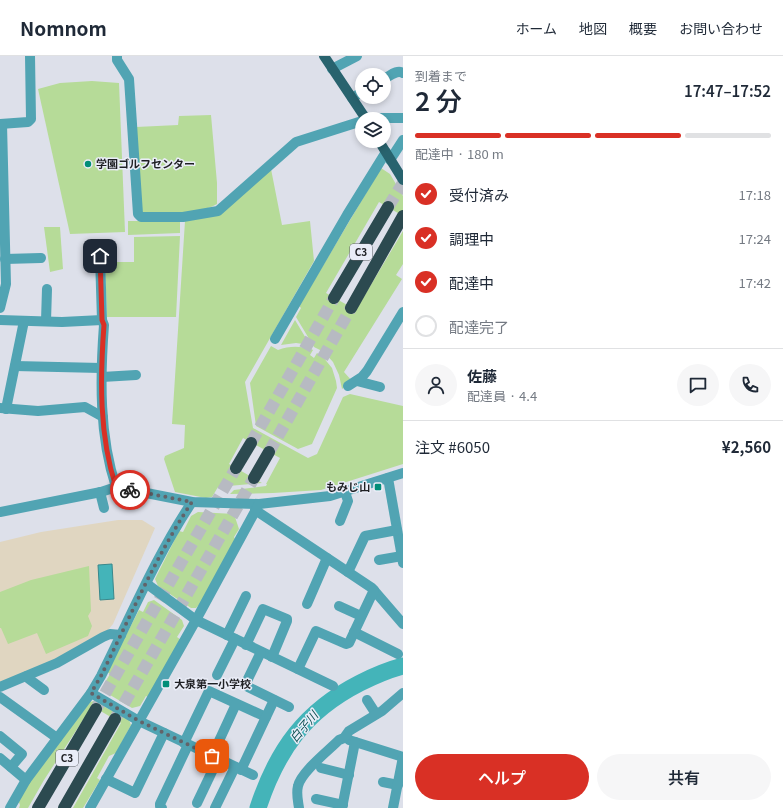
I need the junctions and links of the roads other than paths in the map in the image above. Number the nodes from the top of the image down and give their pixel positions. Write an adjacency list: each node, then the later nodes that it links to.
1 (30, 56): 14 (street)
2 (117, 56): 13 (street)
3 (324, 56): 5 (main road)
4 (357, 56): 5 (street)
5 (332, 69): 9 (main road)
6 (403, 73): 7 (street)
7 (391, 75)
8 (355, 96): 9 (street)
9 (352, 98): 10 (main road)
10 (362, 112)
11 (391, 118): 12 (street)
12 (403, 118)
13 (355, 123)
14 (1, 124): 23 (street)
15 (403, 140): 17 (street)
16 (383, 148): 17 (main road)
17 (388, 156): 18 (main road); 33 (street)
18 (403, 180)
19 (388, 207): 25 (highway, C3)
20 (403, 216): 27 (highway, C3)
21 (103, 254): 30 (street)
22 (41, 258): 23 (street)
23 (5, 259): 26 (street)
24 (47, 289): 32 (street)
25 (334, 298)
26 (0, 308)
27 (351, 308)
28 (403, 312): 37 (street)
29 (0, 320): 31 (street)
30 (102, 320): 32 (street); 35 (street)
31 (24, 321): 32 (street); 34 (street)
32 (46, 321)
33 (275, 339)
34 (15, 366): 35 (street); 40 (street)
35 (101, 372): 36 (street); 41 (street)
36 (136, 376)
37 (357, 380): 38 (street); 39 (street)
38 (348, 386)
39 (380, 387)
40 (3, 409): 41 (street)
41 (104, 417): 48 (street)
42 (251, 442): 44 (highway)
43 (269, 452): 46 (highway)
44 (236, 468)
45 (403, 473): 47 (street)
46 (254, 478)
47 (388, 478): 50 (street); 55 (street)
48 (116, 487): 49 (street); 51 (street)
49 (100, 492): 53 (street); 54 (street)
50 (345, 492): 52 (street); 56 (street)
51 (192, 502): 52 (street); 62 (street)
52 (257, 507): 59 (street); 68 (street)
53 (104, 508)
54 (0, 511)
55 (399, 514): 57 (street)
56 (340, 521)
57 (397, 530): 58 (street); 61 (street)
58 (402, 555): 60 (street)
59 (327, 558): 61 (street); 65 (street)
60 (379, 560)
61 (348, 572): 63 (street)
62 (146, 584): 68 (street); 71 (street)
63 (374, 590): 67 (street); 69 (street)
64 (246, 596): 72 (street)
65 (307, 604)
66 (339, 606): 67 (street)
67 (361, 616): 70 (street)
68 (196, 620): 72 (street); 94 (street)
69 (403, 624)
70 (354, 632): 75 (street); 77 (street)
71 (121, 635): 79 (street); 83 (street)
72 (231, 637): 73 (street); 78 (street)
73 (246, 645): 74 (street); 76 (street)
74 (261, 652): 76 (street); 86 (street)
75 (398, 654)
76 (272, 657): 77 (street)
77 (298, 669): 80 (street)
78 (217, 675)
79 (27, 676): 81 (street); 82 (street)
80 (333, 686)
81 (0, 687)
82 (44, 690)
83 (91, 693): 94 (street); 97 (street)
84 (403, 693): 91 (street)
85 (0, 697): 97 (street)
86 (274, 700): 89 (street); 92 (street)
87 (366, 700): 91 (street)
88 (236, 704): 92 (street); 100 (street); 102 (street)
89 (289, 707)
90 (96, 709): 117 (highway, C3)
91 (376, 714): 98 (street)
92 (266, 717): 106 (street)
93 (115, 719): 118 (highway, C3)
94 (139, 721): 95 (street); 109 (street)
95 (164, 733): 100 (street); 109 (street)
96 (0, 736): 104 (street)
97 (57, 738): 110 (street)
98 (344, 738): 99 (street); 122 (street)
99 (355, 742): 103 (street); 108 (street)
100 (186, 744): 102 (street); 120 (street)
101 (0, 758): 104 (street)
102 (215, 758): 106 (street); 114 (street)
103 (403, 758): 112 (street)
104 (11, 767): 110 (street)
105 (321, 768): 108 (street)
106 (238, 769): 107 (street); 121 (street)
107 (253, 775)
108 (348, 776): 115 (street)
109 (106, 779): 119 (street)
110 (26, 780): 116 (street)
111 (383, 782): 112 (street)
112 (398, 785): 123 (street)
113 (316, 799): 115 (street)
114 (197, 803)
115 (342, 806)
116 (10, 808)
117 (38, 808)
118 (64, 808)
119 (90, 808)
120 (162, 808)
121 (215, 808)
122 (299, 808)
123 (393, 808)

